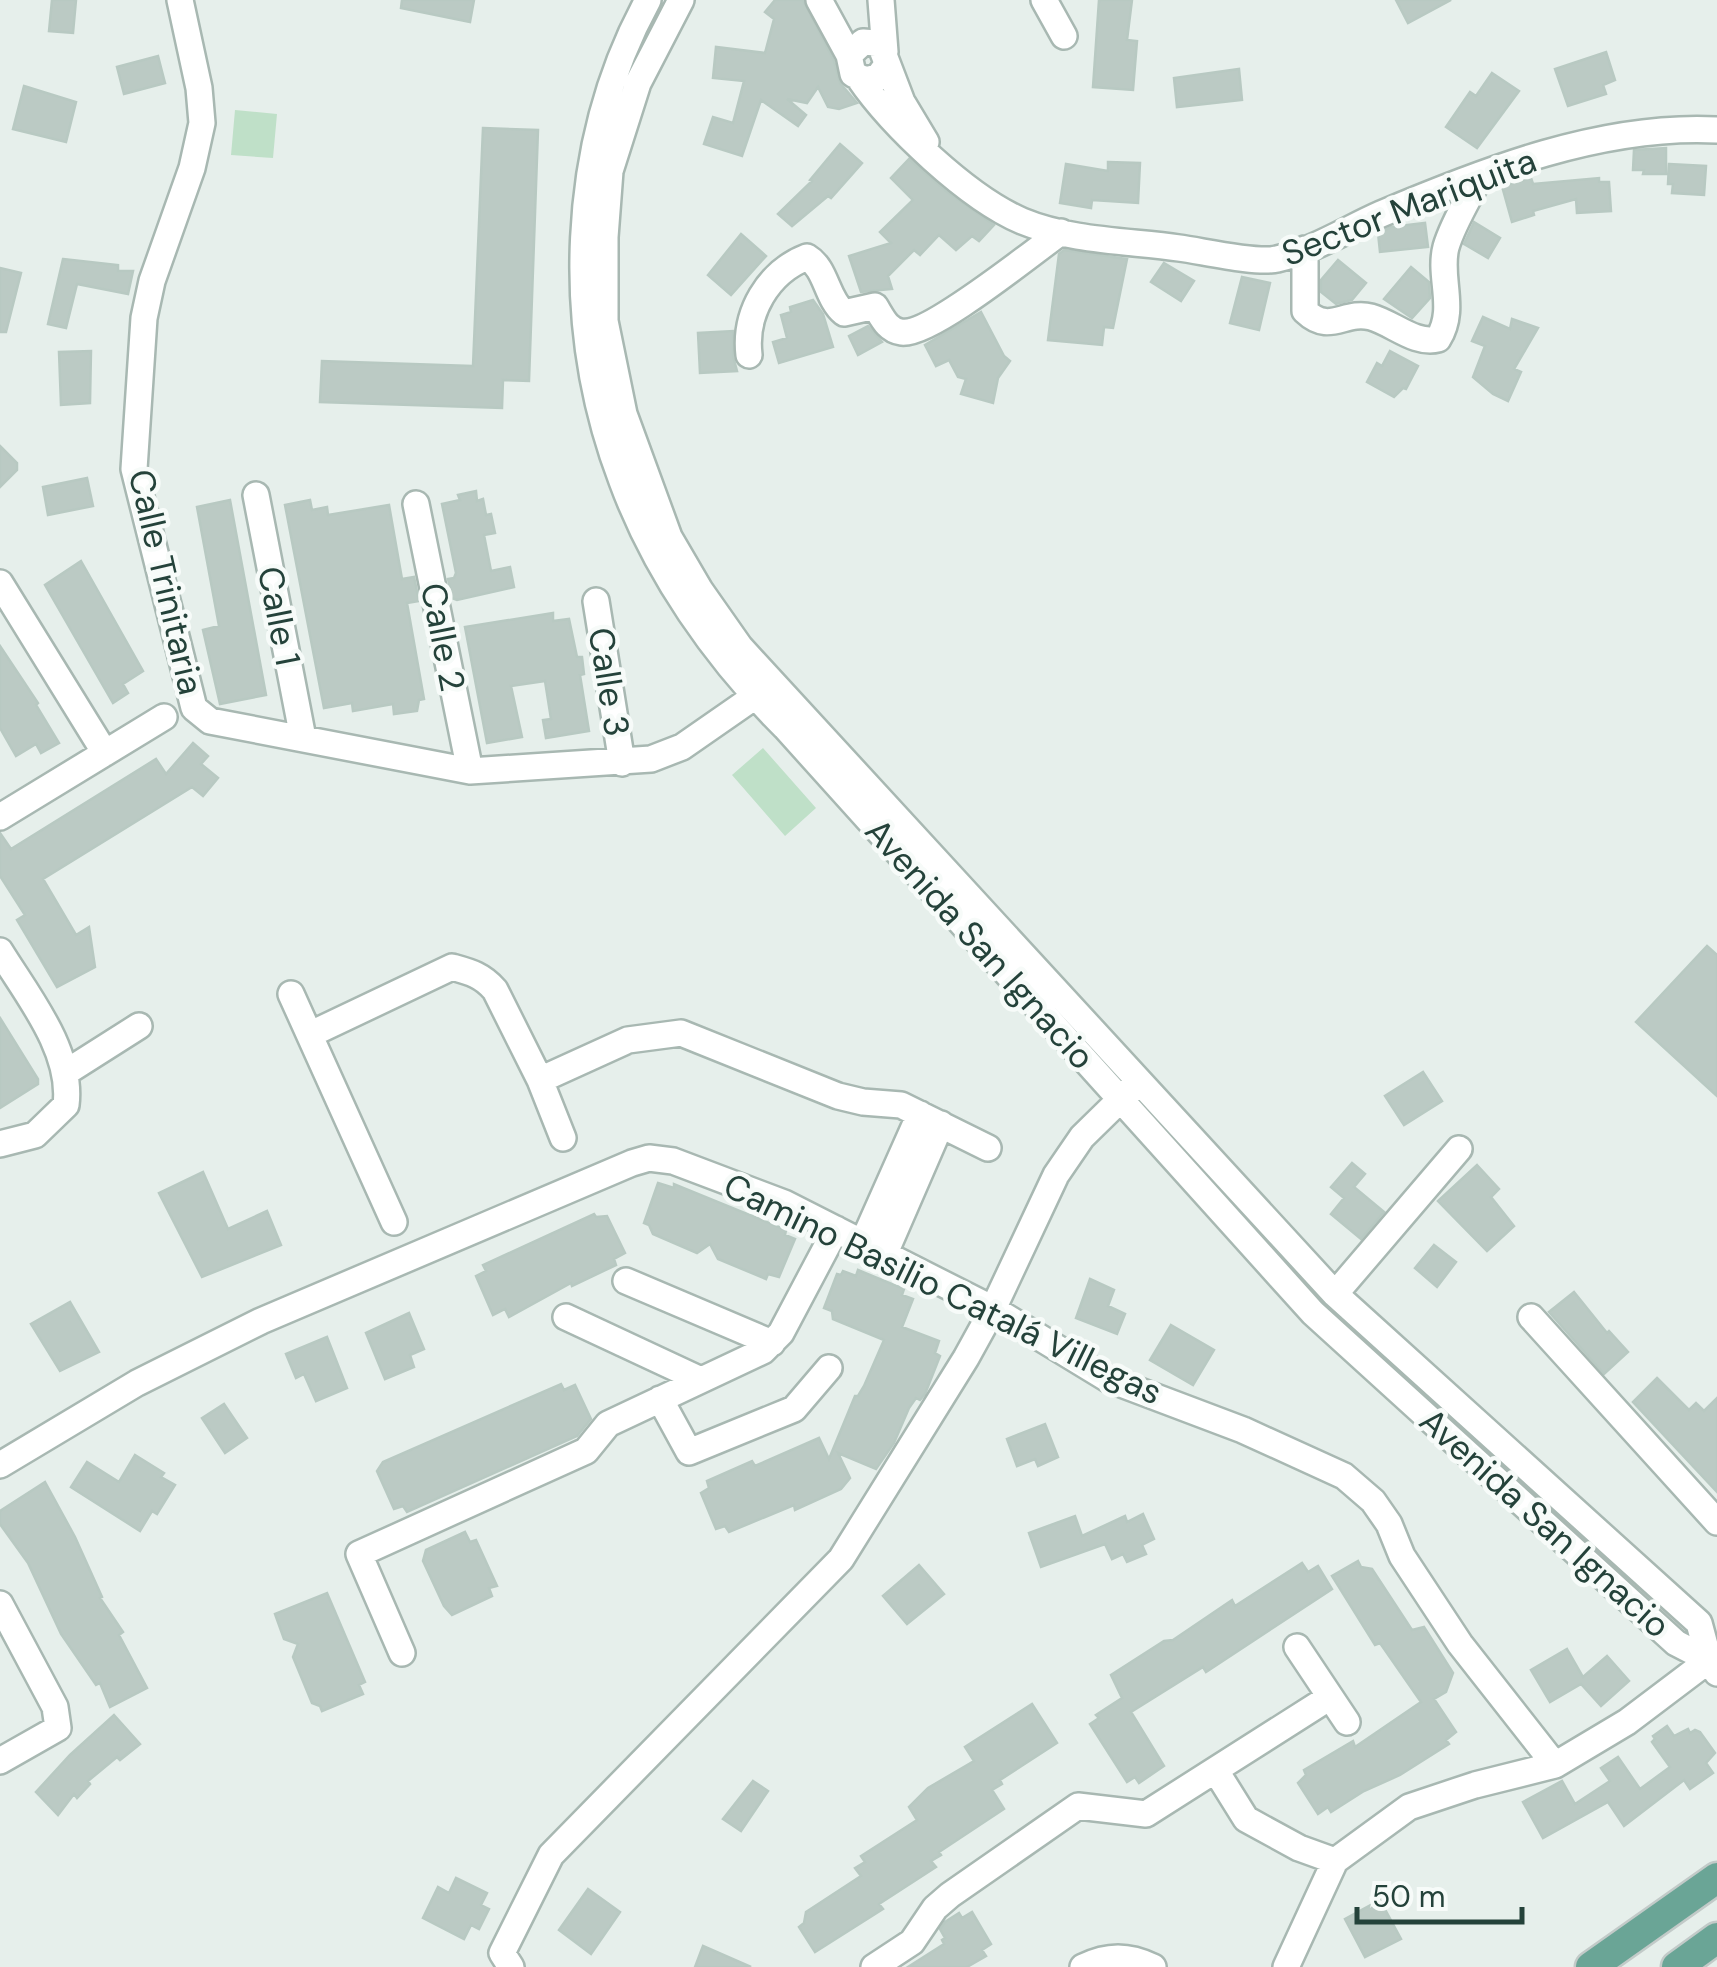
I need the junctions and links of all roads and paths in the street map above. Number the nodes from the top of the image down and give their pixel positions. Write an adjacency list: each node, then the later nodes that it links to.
1 (180, 0): 21 (street, Calle Trinitaria)
2 (648, 0): 19 (street, Avenida San Ignacio)
3 (681, 0): 32 (street, Avenida San Ignacio)
4 (819, 0): 9 (street, Sector Mariquita)
5 (866, 0): 9 (street)
6 (881, 0): 9 (street)
7 (1044, 0): 8 (street)
8 (1064, 36)
9 (869, 58): 12 (street, Sector Mariquita)
10 (1717, 130): 11 (street, Sector Mariquita)
11 (1480, 176): 13 (street, Sector Mariquita); 13 (street)
12 (1062, 232): 13 (street, Sector Mariquita); 14 (street)
13 (1306, 249)
14 (749, 355)
15 (256, 494): 21 (street, Calle 1)
16 (416, 504): 24 (street, Calle 2)
17 (0, 583): 22 (street)
18 (596, 601): 23 (street, Calle 3)
19 (754, 697): 23 (street, Calle Trinitaria); 32 (street, Avenida San Ignacio)
20 (164, 717): 22 (street)
21 (303, 738): 24 (street, Calle Trinitaria)
22 (105, 753): 25 (street)
23 (622, 764): 24 (street, Calle Trinitaria)
24 (470, 770)
25 (0, 817)
26 (0, 952): 30 (street)
27 (291, 994): 29 (street)
28 (139, 1026): 30 (street)
29 (311, 1034): 31 (street); 38 (street)
30 (66, 1080): 35 (street)
31 (540, 1080): 33 (street); 34 (street)
32 (1129, 1091): 42 (street, Avenida San Ignacio); 43 (street); 55 (street, Avenida San Ignacio)
33 (931, 1119): 36 (street); 40 (street)
34 (563, 1138)
35 (0, 1144)
36 (988, 1148)
37 (1459, 1149): 42 (street)
38 (394, 1222)
39 (836, 1229): 40 (street, Camino Basilio Catalá Villegas); 46 (street); 50 (street, Camino Basilio Catalá Villegas)
40 (874, 1248): 43 (street, Camino Basilio Catalá Villegas)
41 (626, 1281): 46 (street)
42 (1335, 1294): 55 (street, Avenida San Ignacio)
43 (993, 1309): 59 (street, Camino Basilio Catalá Villegas); 64 (street)
44 (1531, 1317): 51 (street)
45 (566, 1318): 48 (street)
46 (772, 1342): 48 (street)
47 (828, 1368): 49 (street)
48 (701, 1380): 49 (street)
49 (660, 1400): 54 (street)
50 (0, 1465)
51 (1717, 1522)
52 (3, 1617): 58 (street)
53 (1297, 1647): 56 (street)
54 (402, 1653)
55 (1714, 1662): 59 (street)
56 (1330, 1697): 57 (street); 60 (street)
57 (1346, 1722)
58 (0, 1762)
59 (1555, 1765): 61 (street)
60 (1216, 1771): 61 (street); 65 (street)
61 (1335, 1861): 68 (street)
62 (1717, 1878): 69 (main road)
63 (1717, 1938): 70 (main road)
64 (512, 1967)
65 (874, 1967)
66 (1083, 1967): 67 (street)
67 (1153, 1967)
68 (1286, 1967)
69 (1591, 1967)
70 (1677, 1967)

